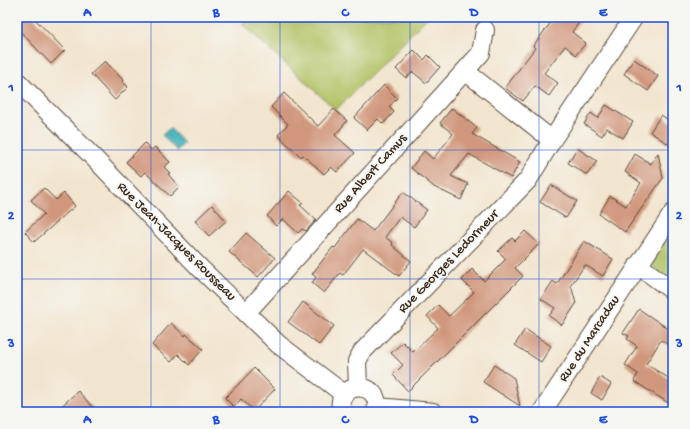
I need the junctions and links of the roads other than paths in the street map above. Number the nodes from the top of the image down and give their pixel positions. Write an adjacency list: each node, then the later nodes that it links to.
1 (634, 17): 5 (street, Rue Georges Ledormeur)
2 (485, 30): 3 (street, Rue Albert Camus)
3 (465, 71): 5 (street); 9 (street, Rue Albert Camus)
4 (17, 81): 9 (street, Rue Jean-Jacques Rousseau)
5 (552, 140): 10 (street, Rue Georges Ledormeur)
6 (673, 213): 7 (street, Rue du Marcadau)
7 (638, 265): 8 (street); 14 (street, Rue du Marcadau)
8 (673, 291)
9 (246, 313): 10 (street, Rue Jean-Jacques Rousseau)
10 (351, 391): 11 (street, Rue Jean-Jacques Rousseau); 12 (street, Rue Georges Ledormeur)
11 (376, 409): 13 (street)
12 (342, 412)
13 (433, 412)
14 (542, 412)

